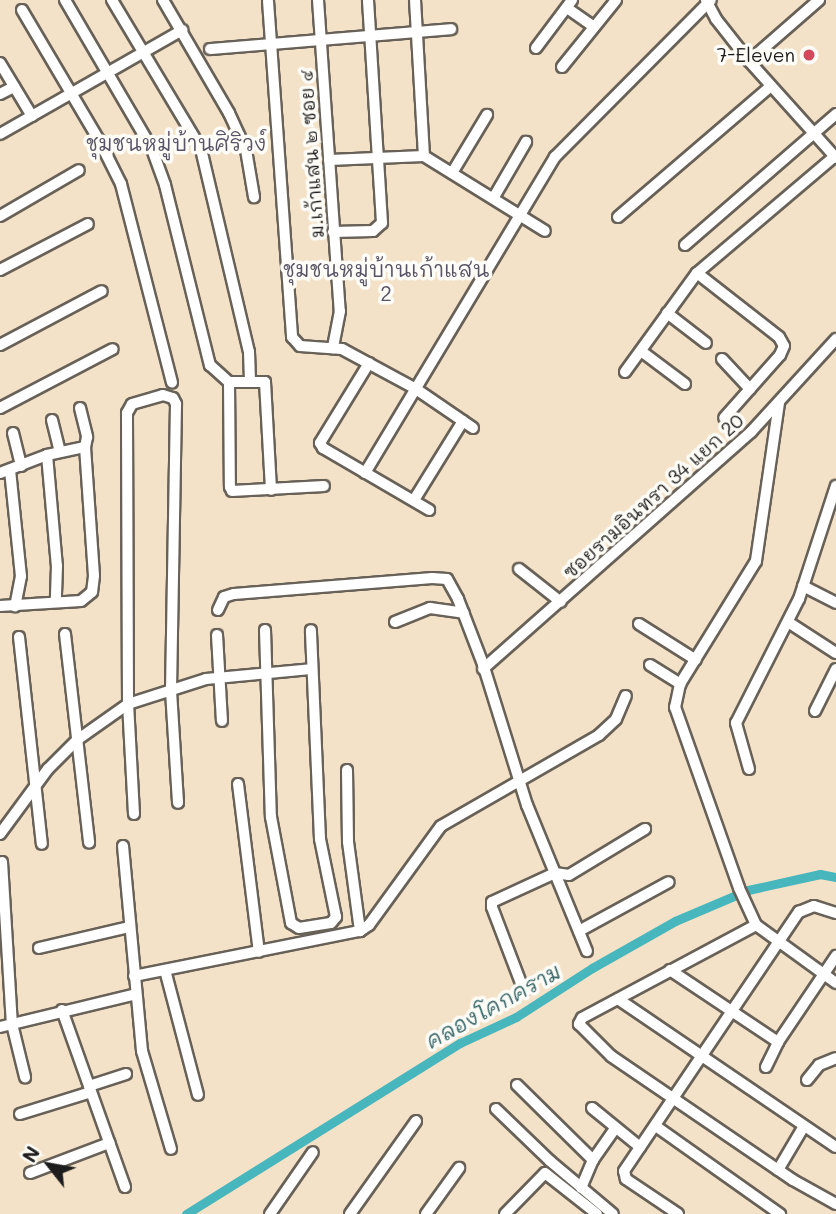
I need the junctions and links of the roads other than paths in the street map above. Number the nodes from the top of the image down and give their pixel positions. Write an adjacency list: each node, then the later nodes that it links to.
1 (65, 0): 26 (street)
2 (112, 0): 22 (street)
3 (163, 0): 15 (street)
4 (318, 0): 18 (street, ม.เก้าแสน ๒ ซอย ๔)
5 (368, 0): 17 (street)
6 (415, 0): 16 (street)
7 (616, 0): 13 (street)
8 (819, 0): 23 (street)
9 (268, 1): 19 (street)
10 (708, 1): 23 (street); 45 (street)
11 (570, 4): 13 (street); 21 (street)
12 (22, 10): 30 (street)
13 (594, 27): 25 (street)
14 (451, 29): 16 (street)
15 (182, 30): 22 (street); 43 (street)
16 (417, 31): 17 (street); 37 (street)
17 (369, 34): 18 (street); 39 (street)
18 (321, 39): 19 (street); 40 (street, ม.เก้าแสน ๒ ซอย ๔)
19 (271, 43): 20 (street); 59 (street)
20 (210, 48)
21 (536, 48)
22 (145, 52): 26 (street); 65 (street)
23 (749, 61): 27 (street)
24 (0, 63): 28 (street)
25 (562, 67)
26 (108, 74): 30 (street); 66 (street)
27 (771, 86): 34 (street); 47 (street)
28 (14, 87): 29 (street); 33 (street)
29 (0, 94)
30 (72, 94): 33 (street); 67 (street)
31 (836, 114): 34 (street)
32 (487, 115): 42 (street)
33 (32, 116): 35 (street)
34 (813, 133): 38 (street); 51 (street)
35 (0, 134)
36 (526, 142): 44 (street)
37 (425, 156): 39 (street); 42 (street)
38 (835, 157): 53 (street)
39 (379, 158): 40 (street); 50 (street)
40 (329, 160): 50 (street, ม.เก้าแสน ๒ ซอย ๔)
41 (79, 170): 46 (street)
42 (452, 173): 44 (street)
43 (254, 197)
44 (494, 197): 45 (street)
45 (521, 215): 49 (street); 69 (street)
46 (0, 216)
47 (618, 217)
48 (88, 225): 52 (street)
49 (545, 231)
50 (333, 232): 59 (street, ม.เก้าแสน ๒ ซอย ๔)
51 (685, 245)
52 (0, 270)
53 (698, 273): 55 (street); 70 (street)
54 (102, 291): 58 (street)
55 (667, 313): 57 (street); 61 (street)
56 (836, 339): 71 (street, ซอยรามอินทรา 34 แยก 20)
57 (706, 343)
58 (0, 345)
59 (333, 348): 63 (street)
60 (113, 349): 72 (street)
61 (641, 351): 64 (street); 68 (street)
62 (722, 359): 70 (street)
63 (369, 363): 69 (street); 82 (street)
64 (625, 372)
65 (250, 380): 66 (street); 85 (street)
66 (229, 382): 85 (street)
67 (172, 383)
68 (685, 384)
69 (416, 389): 82 (street); 86 (street)
70 (750, 389): 74 (street)
71 (779, 403): 91 (street, ซอยรามอินทรา 34 แยก 20); 106 (street)
72 (0, 408)
73 (80, 408): 77 (street)
74 (724, 418)
75 (52, 420): 78 (street)
76 (13, 433): 80 (street)
77 (85, 447): 78 (street); 90 (street)
78 (66, 451): 79 (street)
79 (47, 455): 80 (street); 90 (street)
80 (21, 466): 81 (street)
81 (5, 472): 94 (street)
82 (365, 472): 86 (street)
83 (324, 486): 85 (street)
84 (836, 486): 89 (street)
85 (271, 490)
86 (414, 500): 87 (street)
87 (429, 510)
88 (519, 569): 91 (street)
89 (803, 586): 92 (street); 98 (street)
90 (56, 601): 94 (street)
91 (561, 602): 109 (street, ซอยรามอินทรา 34 แยก 20)
92 (836, 603)
93 (0, 606): 94 (street)
94 (15, 606)
95 (218, 610): 96 (street)
96 (464, 613): 97 (street); 109 (street)
97 (395, 622)
98 (788, 622): 105 (street); 120 (street)
99 (639, 624): 106 (street)
100 (265, 630): 111 (street)
101 (311, 630): 108 (street)
102 (65, 634): 119 (street)
103 (217, 635): 112 (street)
104 (19, 638): 123 (street)
105 (836, 653)
106 (696, 660): 113 (street)
107 (650, 665): 113 (street)
108 (311, 669): 111 (street); 111 (street)
109 (484, 669): 122 (street)
110 (836, 669): 117 (street)
111 (266, 672): 112 (street)
112 (218, 677): 114 (street); 118 (street)
113 (680, 684): 136 (street)
114 (172, 691): 116 (street); 116 (street); 125 (street)
115 (625, 696): 122 (street)
116 (123, 708): 119 (street); 126 (street)
117 (815, 711)
118 (222, 721)
119 (77, 740): 123 (street); 129 (street)
120 (750, 769)
121 (347, 770): 138 (street)
122 (521, 778): 133 (street); 138 (street)
123 (35, 783): 128 (street); 130 (street)
124 (237, 784): 143 (street)
125 (178, 803)
126 (134, 814)
127 (645, 829): 133 (street)
128 (0, 834)
129 (89, 843)
130 (42, 844)
131 (122, 846): 137 (street)
132 (2, 862): 155 (street)
133 (555, 873): 139 (street); 150 (street)
134 (669, 882): 139 (street)
135 (836, 913): 140 (street)
136 (756, 925): 140 (street); 146 (street)
137 (129, 927): 141 (street); 148 (street)
138 (360, 931): 143 (street)
139 (579, 931): 142 (street)
140 (778, 943): 147 (street); 154 (street)
141 (39, 948)
142 (587, 951)
143 (259, 952): 145 (street)
144 (836, 956): 147 (street)
145 (165, 970): 148 (street); 166 (street)
146 (670, 970): 152 (street); 154 (street)
147 (824, 974): 149 (street); 157 (street)
148 (134, 976): 151 (street)
149 (836, 983)
150 (524, 991)
151 (136, 994): 153 (street); 178 (street)
152 (618, 999): 158 (street); 167 (street)
153 (62, 1010): 155 (street); 165 (street)
154 (733, 1013): 157 (street); 158 (street)
155 (12, 1024): 156 (street); 162 (street)
156 (0, 1027)
157 (778, 1042): 160 (street)
158 (701, 1056): 167 (street); 172 (street)
159 (836, 1058): 163 (street)
160 (766, 1067)
161 (126, 1074): 165 (street)
162 (25, 1077)
163 (807, 1080)
164 (517, 1085): 180 (street)
165 (90, 1089): 170 (street); 175 (street)
166 (198, 1095)
167 (672, 1099): 173 (street); 182 (street)
168 (592, 1108): 174 (street)
169 (496, 1109): 185 (street)
170 (20, 1114)
171 (416, 1121): 189 (street)
172 (804, 1126): 177 (street); 182 (street)
173 (657, 1127): 176 (street); 194 (street)
174 (615, 1129): 176 (street); 180 (street)
175 (109, 1143): 183 (street); 184 (street)
176 (640, 1147): 193 (street)
177 (836, 1147)
178 (171, 1149)
179 (313, 1152): 188 (street)
180 (593, 1160): 185 (street)
181 (459, 1168): 190 (street)
182 (778, 1170): 186 (street)
183 (30, 1172)
184 (125, 1187)
185 (580, 1188): 192 (street)
186 (836, 1204)
187 (591, 1212): 191 (street)
188 (270, 1214)
189 (350, 1214)
190 (426, 1214)
191 (505, 1214)
192 (613, 1214)
193 (678, 1214)
194 (780, 1214)

